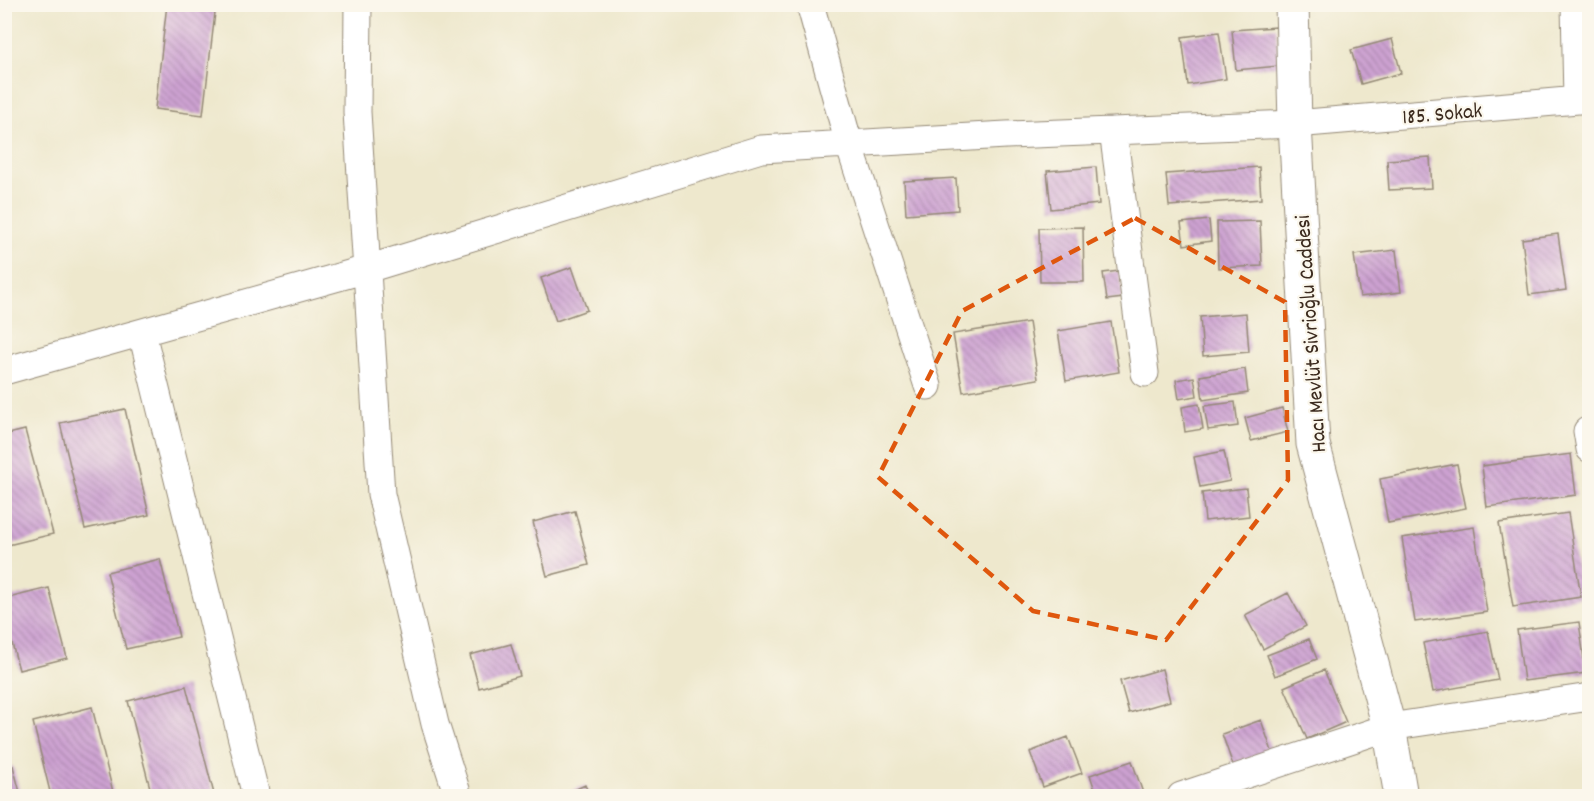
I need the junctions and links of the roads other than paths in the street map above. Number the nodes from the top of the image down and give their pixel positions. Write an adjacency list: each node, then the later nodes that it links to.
1 (358, 4): 9 (street)
2 (810, 4): 8 (street)
3 (1292, 4): 6 (street, Hacı Mevlüt Sivrioğlu Caddesi)
4 (1575, 4): 5 (street)
5 (1583, 100): 6 (street, 185. Sokak)
6 (1295, 124): 7 (street, 185. Sokak); 15 (street, Hacı Mevlüt Sivrioğlu Caddesi)
7 (1113, 131): 8 (street, 185. Sokak); 12 (street)
8 (849, 144): 9 (street, 185. Sokak); 13 (street)
9 (367, 269): 10 (street, 185. Sokak); 16 (street)
10 (142, 333): 11 (street, 185. Sokak); 17 (street)
11 (4, 371)
12 (1145, 373)
13 (927, 386)
14 (1590, 697): 15 (street)
15 (1389, 727): 18 (street); 19 (street, Hacı Mevlüt Sivrioğlu Caddesi)
16 (450, 795)
17 (256, 796)
18 (1181, 796)
19 (1401, 796)

